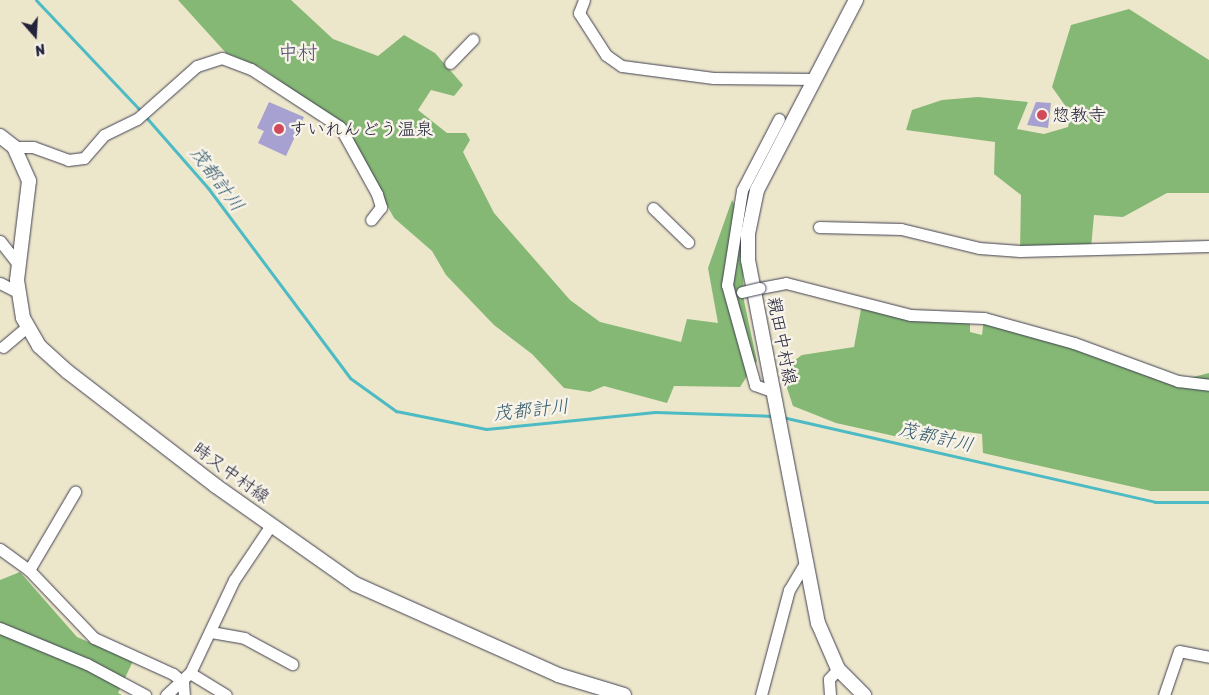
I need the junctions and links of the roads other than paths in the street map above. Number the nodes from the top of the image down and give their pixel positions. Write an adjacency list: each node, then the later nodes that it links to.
1 (584, 0): 5 (street)
2 (856, 0): 5 (main road, 親田中村線)
3 (473, 39): 4 (street)
4 (450, 63)
5 (814, 79): 22 (main road, 親田中村線)
6 (779, 119): 18 (street)
7 (0, 136): 8 (main road, 時又中村線)
8 (14, 147): 10 (street); 15 (main road, 時又中村線)
9 (653, 208): 13 (street)
10 (371, 220)
11 (819, 227): 14 (street)
12 (0, 241): 15 (street)
13 (688, 242)
14 (1209, 246)
15 (19, 265): 17 (main road, 時又中村線)
16 (0, 283): 17 (street)
17 (18, 292): 19 (main road, 時又中村線)
18 (729, 294): 21 (street, bridge); 22 (street)
19 (27, 327): 20 (street); 24 (main road, 時又中村線)
20 (3, 347)
21 (1209, 385)
22 (772, 391): 26 (main road, 親田中村線)
23 (75, 492): 27 (street)
24 (271, 525): 29 (street); 38 (main road, 時又中村線)
25 (0, 549): 27 (street)
26 (805, 563): 32 (main road, 親田中村線); 39 (street)
27 (29, 570): 33 (street)
28 (0, 628): 34 (street)
29 (211, 632): 31 (street); 33 (street)
30 (1209, 657): 42 (street)
31 (292, 664)
32 (838, 669): 40 (street); 41 (main road, 親田中村線)
33 (186, 678): 35 (street); 36 (street); 37 (street)
34 (145, 695)
35 (166, 695)
36 (184, 695)
37 (226, 695)
38 (624, 695)
39 (762, 695)
40 (830, 695)
41 (864, 695)
42 (1164, 695)

